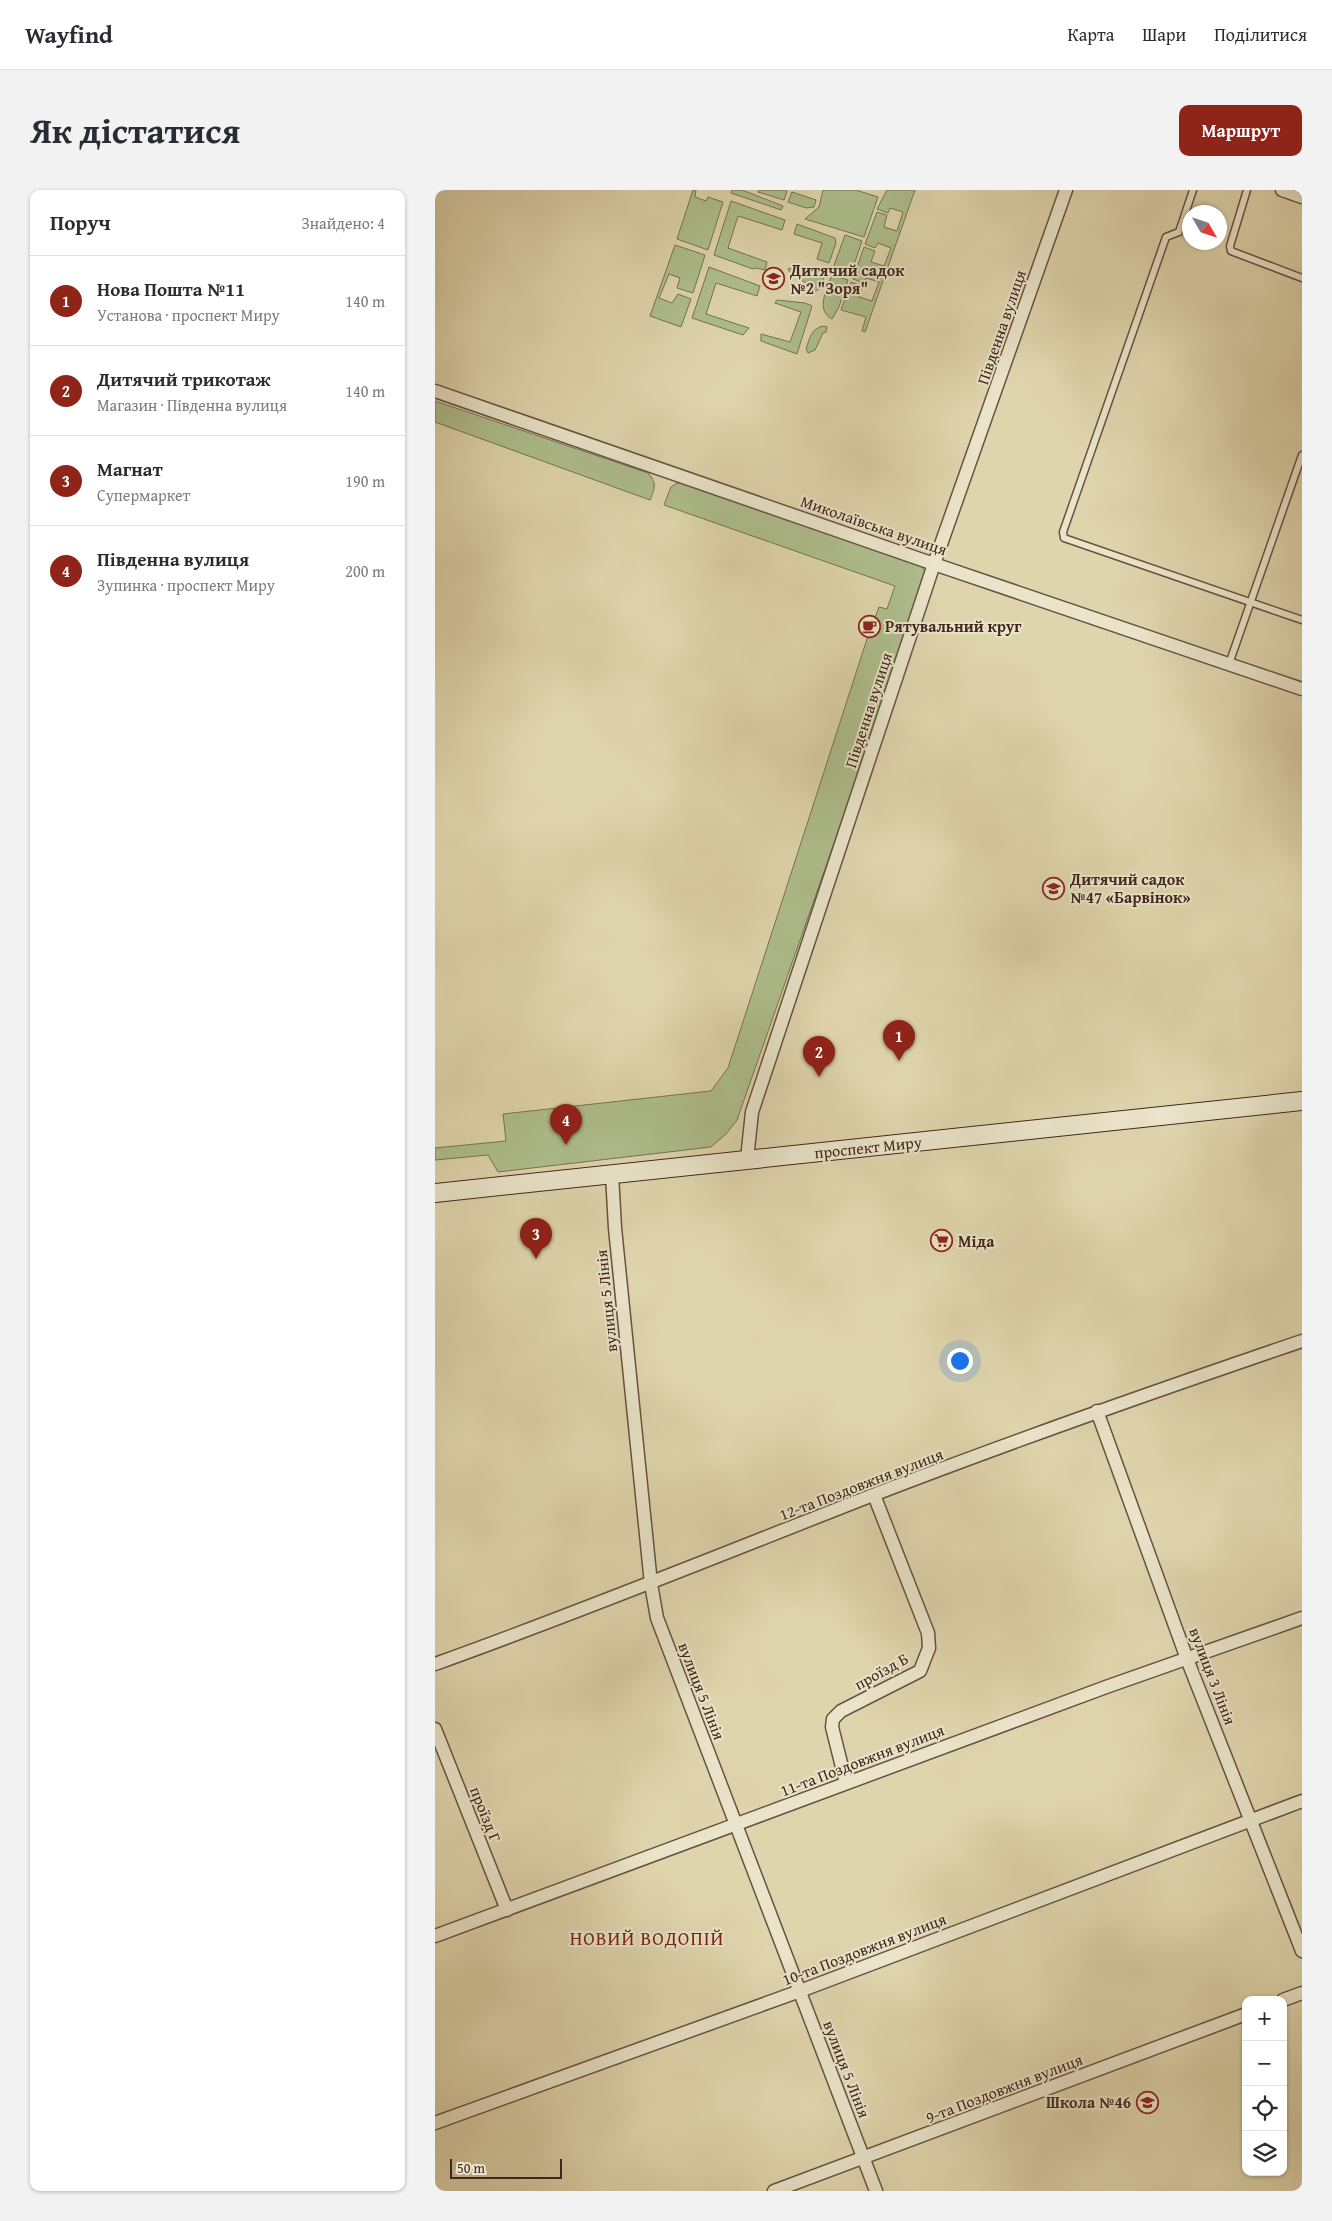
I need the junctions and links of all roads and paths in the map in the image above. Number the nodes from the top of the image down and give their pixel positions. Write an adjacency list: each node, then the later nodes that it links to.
1 (1066, 190): 9 (street, Південна вулиця)
2 (1193, 190): 10 (lane)
3 (1247, 190): 6 (lane)
4 (1282, 190): 5 (street)
5 (1302, 197)
6 (1302, 278)
7 (435, 391): 9 (street, Миколаївська вулиця)
8 (1302, 455): 10 (lane)
9 (934, 564): 12 (street, Миколаївська вулиця); 15 (street, Південна вулиця)
10 (1251, 604): 11 (lane); 12 (lane)
11 (1302, 620)
12 (1229, 664): 13 (street, Миколаївська вулиця)
13 (1302, 689)
14 (1302, 1101): 15 (main road, проспект Миру)
15 (747, 1159): 16 (main road, проспект Миру)
16 (612, 1175): 17 (main road, проспект Миру); 21 (street, вулиця 5 Лінія)
17 (435, 1193)
18 (1302, 1341): 19 (street, 12-та Поздовжня вулиця)
19 (1097, 1411): 20 (street, 12-та Поздовжня вулиця); 23 (street, вулиця 3 Лінія)
20 (875, 1495): 21 (street, 12-та Поздовжня вулиця); 26 (street, проїзд Б)
21 (651, 1584): 24 (street, 12-та Поздовжня вулиця); 29 (street, вулиця 5 Лінія)
22 (1302, 1618): 23 (street, 11-та Поздовжня вулиця)
23 (1187, 1659): 26 (street, 11-та Поздовжня вулиця); 28 (street, вулиця 3 Лінія)
24 (435, 1664)
25 (435, 1729): 30 (street, проїзд Г)
26 (846, 1784): 29 (street, 11-та Поздовжня вулиця)
27 (1302, 1801): 28 (street, 10-та Поздовжня вулиця)
28 (1252, 1820): 32 (street, вулиця 3 Лінія); 33 (street, 10-та Поздовжня вулиця)
29 (736, 1826): 30 (street, 11-та Поздовжня вулиця); 33 (street, вулиця 5 Лінія)
30 (507, 1910): 31 (street, 11-та Поздовжня вулиця)
31 (435, 1936)
32 (1302, 1951)
33 (800, 1991): 37 (street, 10-та Поздовжня вулиця); 38 (street, вулиця 5 Лінія)
34 (1302, 1993): 35 (street)
35 (1287, 1999)
36 (1242, 2016): 38 (street, 9-та Поздовжня вулиця)
37 (435, 2123)
38 (864, 2159): 39 (street, 9-та Поздовжня вулиця); 40 (street, вулиця 5 Лінія)
39 (774, 2191)
40 (876, 2191)

